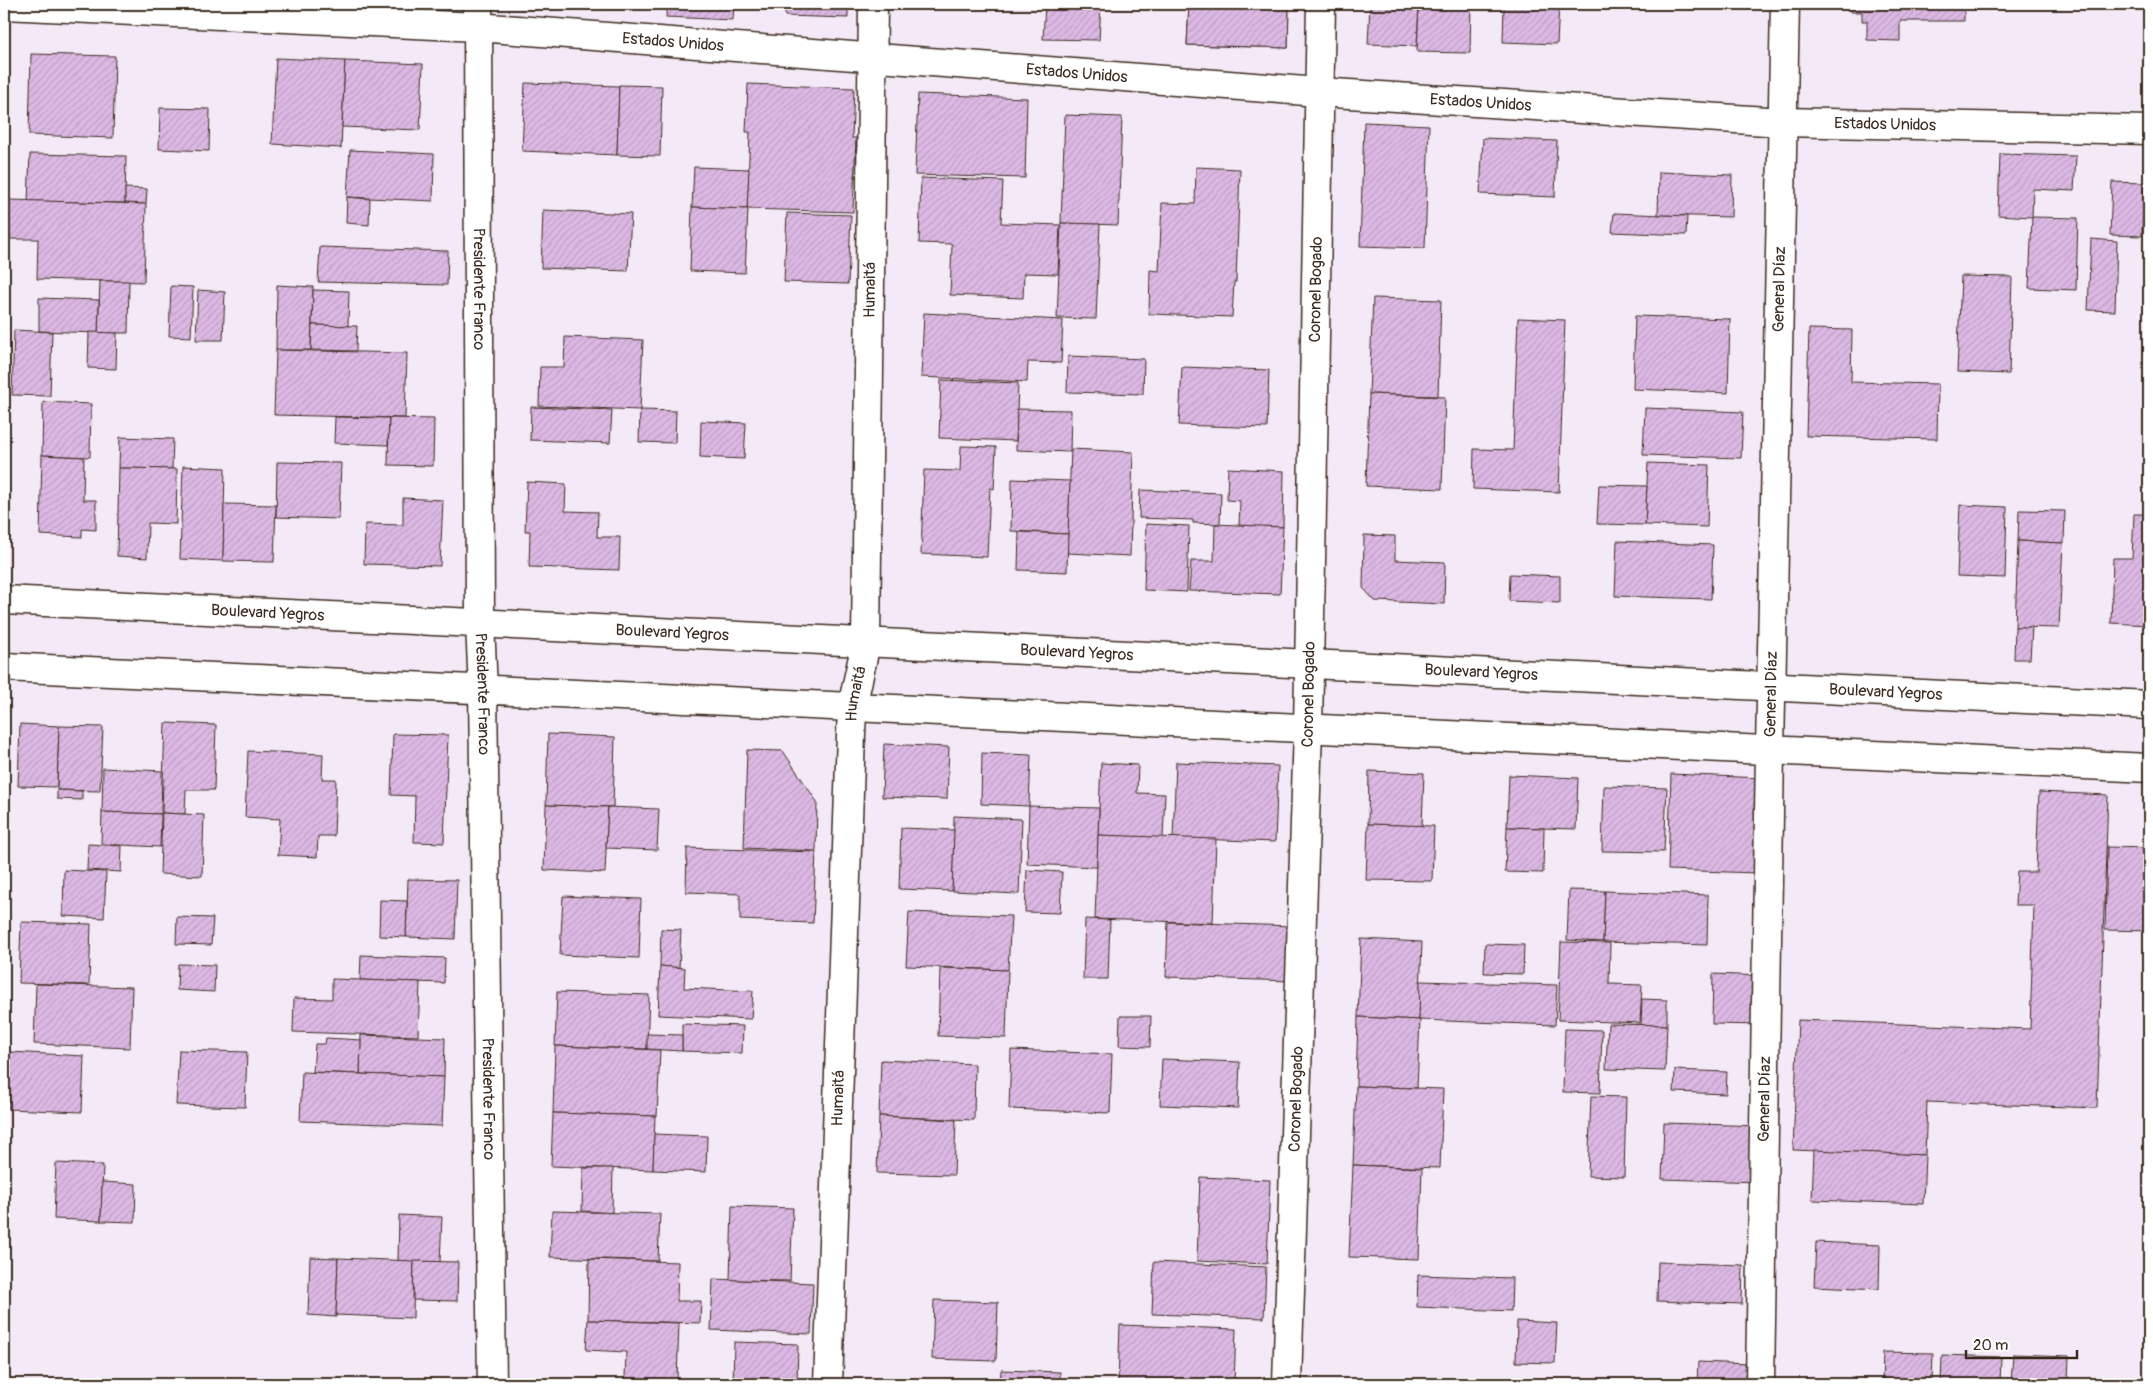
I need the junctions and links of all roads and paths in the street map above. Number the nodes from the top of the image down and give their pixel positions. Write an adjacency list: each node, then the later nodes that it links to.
1 (4, 4): 5 (street, Estados Unidos)
2 (873, 4): 6 (street, Humaitá)
3 (1321, 4): 7 (street, Coronel Bogado)
4 (1785, 4): 8 (street, General Díaz)
5 (478, 15): 6 (street, Estados Unidos); 11 (street, Presidente Franco)
6 (872, 56): 7 (street, Estados Unidos); 12 (street, Humaitá)
7 (1318, 92): 8 (street, Estados Unidos); 13 (street, Coronel Bogado)
8 (1782, 122): 9 (street, Estados Unidos); 15 (street, General Díaz)
9 (2149, 130)
10 (4, 600): 11 (street, Boulevard Yegros)
11 (480, 623): 12 (street, Boulevard Yegros); 16 (street, Presidente Franco)
12 (866, 642): 13 (street, Boulevard Yegros); 18 (street, Humaitá)
13 (1308, 664): 15 (street, Boulevard Yegros); 19 (street, Coronel Bogado)
14 (4, 667): 16 (street)
15 (1772, 686): 17 (street, Boulevard Yegros); 20 (street, General Díaz)
16 (483, 690): 18 (street); 22 (street, Presidente Franco)
17 (2149, 705)
18 (852, 707): 19 (street); 23 (street, Humaitá)
19 (1308, 729): 20 (street); 24 (street, Coronel Bogado)
20 (1770, 750): 21 (street); 25 (street, General Díaz)
21 (2149, 768)
22 (492, 1384)
23 (828, 1384)
24 (1287, 1384)
25 (1760, 1384)

